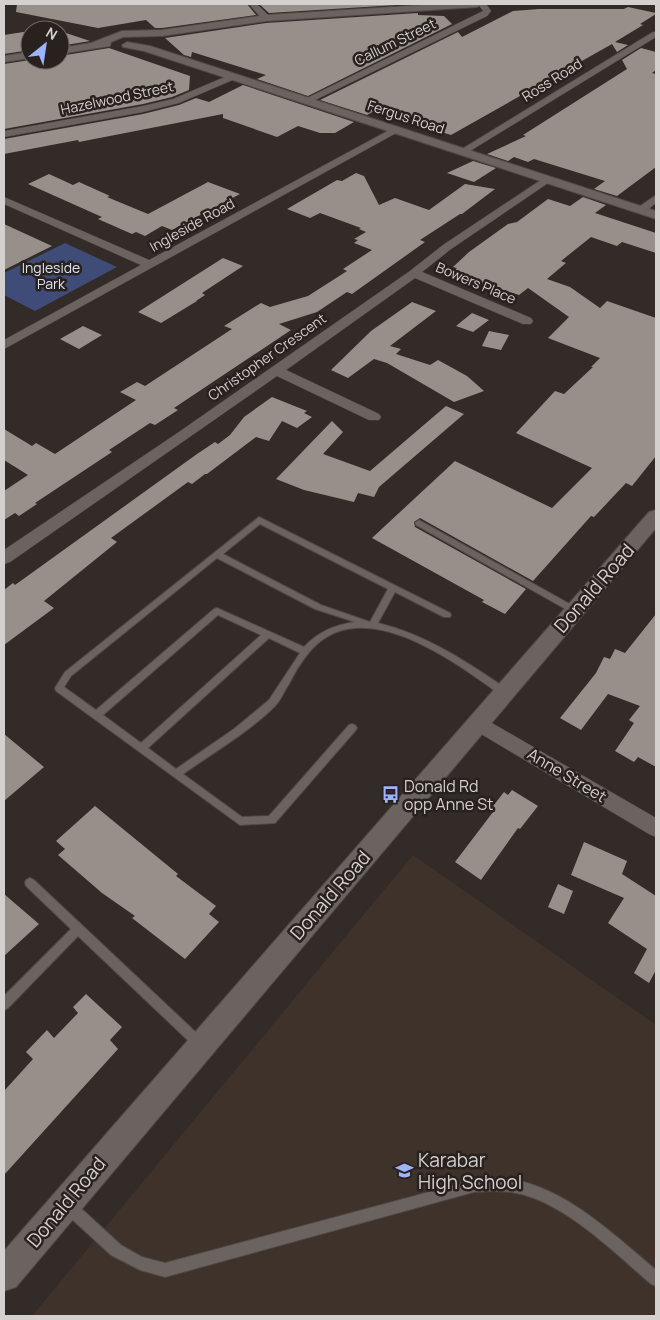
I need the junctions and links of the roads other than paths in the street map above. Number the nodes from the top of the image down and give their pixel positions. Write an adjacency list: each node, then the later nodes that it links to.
1 (253, 4): 4 (street)
2 (477, 4): 4 (street)
3 (482, 4): 12 (street, Callum Street)
4 (266, 18): 7 (street)
5 (656, 34): 15 (street, Ross Road)
6 (114, 41): 7 (street, Fergus Road); 7 (street); 8 (street)
7 (143, 41): 11 (street, Fergus Road)
8 (70, 49)
9 (20, 57): 10 (street)
10 (4, 59)
11 (232, 77): 12 (street, Fergus Road); 14 (street, Hazelwood Street)
12 (306, 101): 13 (street, Fergus Road)
13 (396, 130): 15 (street, Fergus Road); 21 (street, Ingleside Road)
14 (4, 134)
15 (462, 152): 16 (street, Fergus Road)
16 (546, 179): 19 (street, Fergus Road); 22 (street, Christopher Crescent)
17 (656, 198): 19 (street)
18 (4, 200): 21 (street)
19 (641, 210): 20 (street, Fergus Road)
20 (656, 215)
21 (150, 265): 24 (street, Ingleside Road)
22 (414, 273): 23 (street, Bowers Place); 25 (street, Christopher Crescent)
23 (527, 321)
24 (4, 345)
25 (276, 370): 26 (street); 30 (street, Christopher Crescent)
26 (374, 417)
27 (656, 516): 32 (street, Donald Road)
28 (419, 523): 32 (lane)
29 (217, 554): 31 (lane); 34 (lane); 38 (lane)
30 (4, 558)
31 (393, 588): 33 (lane); 34 (lane)
32 (574, 610): 37 (street, Donald Road)
33 (447, 615)
34 (373, 625): 36 (lane); 37 (lane)
35 (268, 634): 36 (lane); 38 (lane); 41 (lane)
36 (304, 651): 42 (lane)
37 (504, 692): 39 (street, Donald Road)
38 (97, 715): 41 (lane)
39 (478, 723): 43 (street, Anne Street); 47 (street, Donald Road)
40 (352, 728): 42 (lane)
41 (142, 748): 42 (lane)
42 (176, 774)
43 (656, 828)
44 (30, 883): 45 (lane)
45 (78, 929): 46 (lane); 47 (lane)
46 (4, 1004)
47 (201, 1045): 48 (street, Donald Road)
48 (64, 1203): 49 (street, Donald Road); 50 (lane)
49 (4, 1275)
50 (656, 1279)

